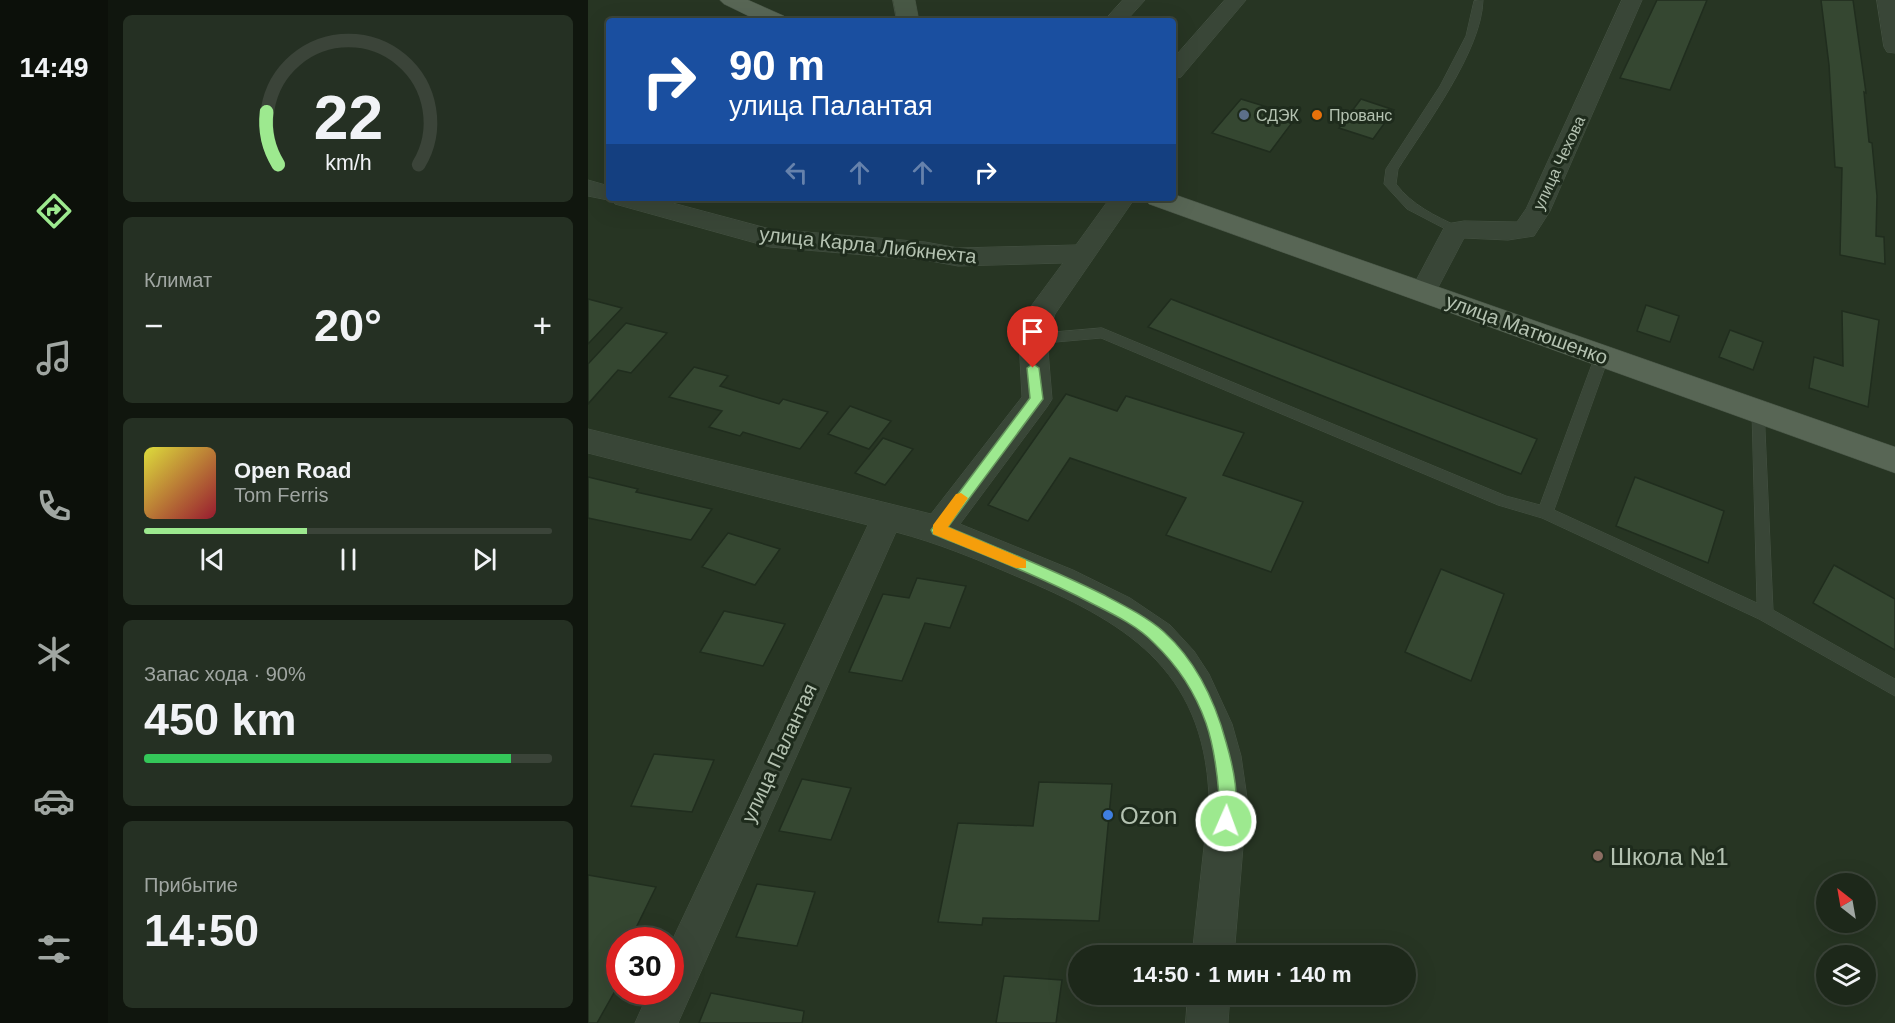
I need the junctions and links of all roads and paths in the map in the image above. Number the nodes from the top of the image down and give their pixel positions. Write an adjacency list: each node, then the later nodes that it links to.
1 (731, 0): 8 (main road)
2 (904, 0): 9 (main road)
3 (1135, 0): 10 (street)
4 (1236, 0): 12 (street)
5 (1632, 0): 18 (street, улица Чехова)
6 (1887, 0): 11 (street)
7 (1479, 1): 18 (lane)
8 (770, 18)
9 (907, 18)
10 (1117, 18)
11 (1895, 47)
12 (1176, 69)
13 (588, 188): 14 (street)
14 (606, 193)
15 (635, 201): 19 (street, улица Карла Либкнехта)
16 (1121, 201): 19 (street)
17 (1166, 201): 20 (main road, улица Матюшенко)
18 (1455, 230): 20 (street)
19 (1081, 254): 21 (street)
20 (1422, 292): 22 (main road, улица Матюшенко)
21 (1033, 339): 26 (lane); 28 (street)
22 (1602, 356): 23 (main road, улица Матюшенко); 26 (lane)
23 (1759, 412): 25 (main road, улица Матюшенко); 29 (lane)
24 (588, 441): 27 (street)
25 (1895, 460)
26 (1545, 513): 29 (lane)
27 (888, 515): 28 (street); 33 (street, улица Палантая)
28 (938, 530): 31 (street)
29 (1765, 614): 30 (lane)
30 (1895, 688)
31 (1214, 945)
32 (1208, 1005): 34 (street)
33 (656, 1023)
34 (1207, 1023)

